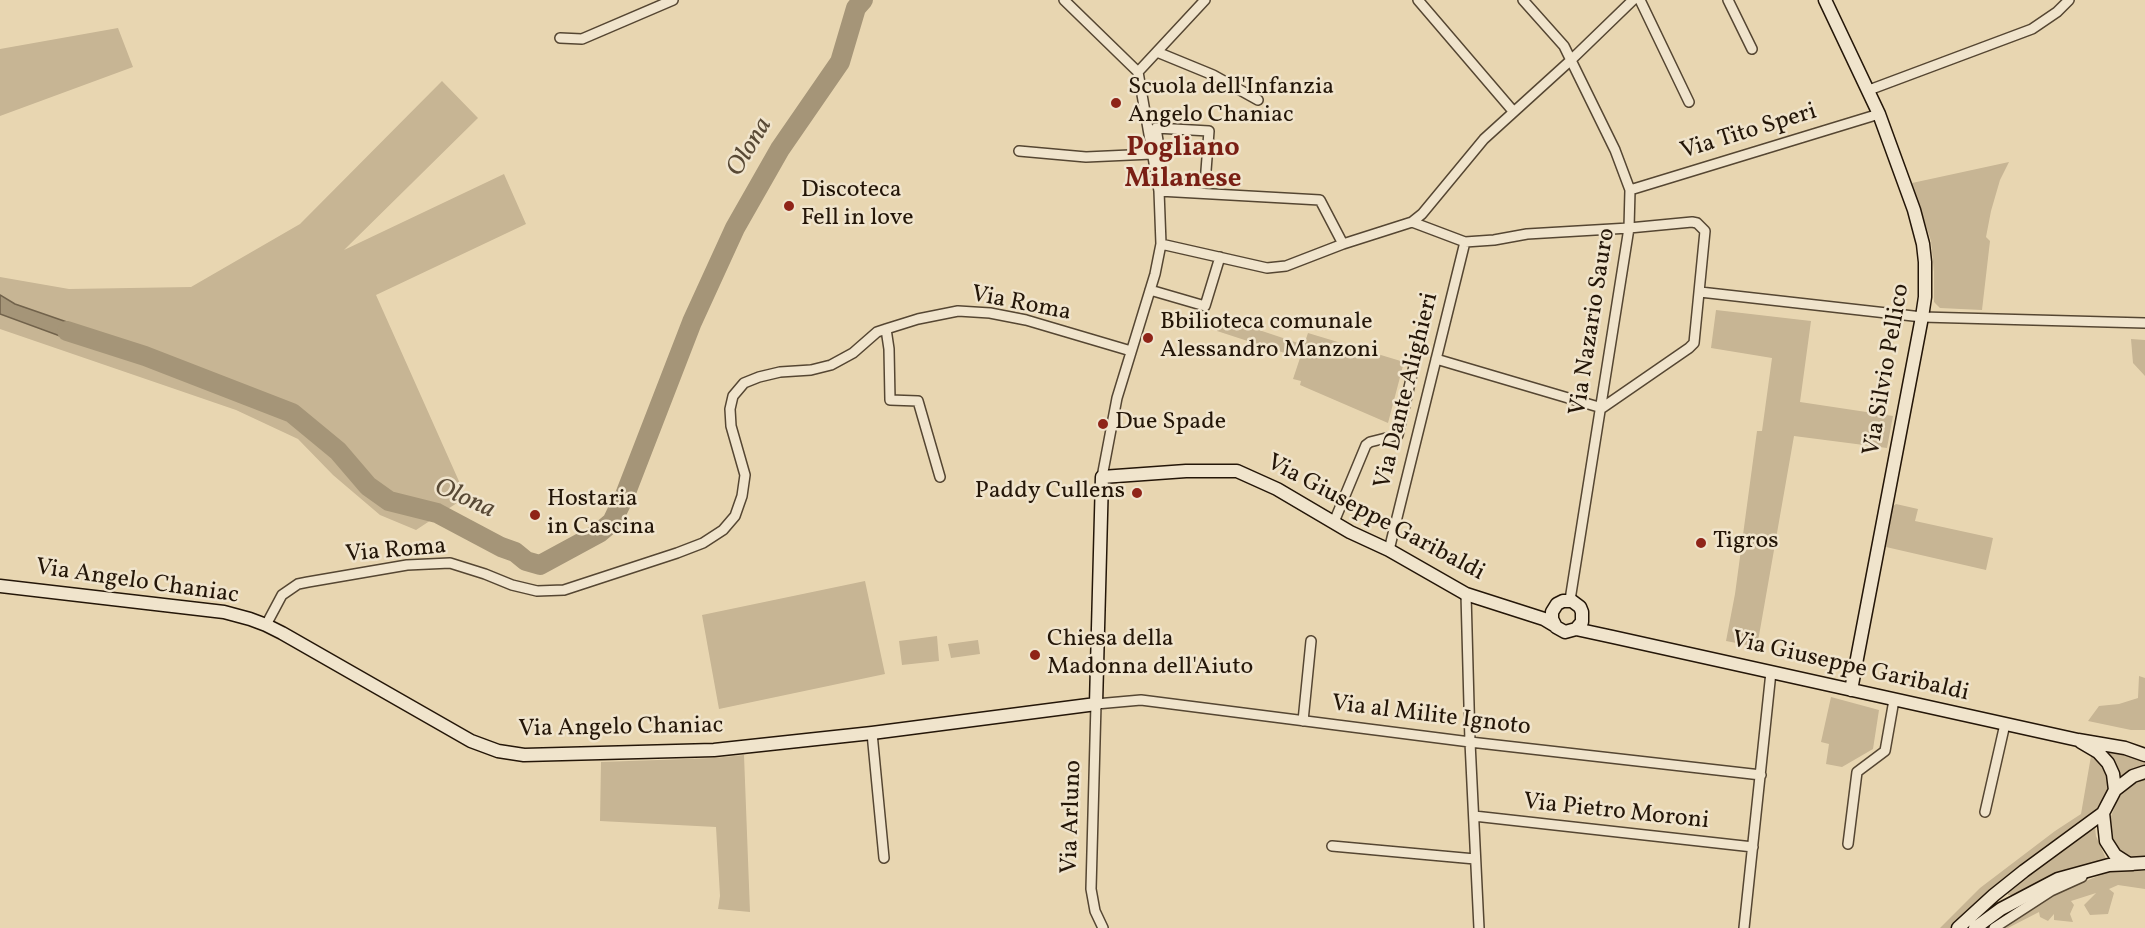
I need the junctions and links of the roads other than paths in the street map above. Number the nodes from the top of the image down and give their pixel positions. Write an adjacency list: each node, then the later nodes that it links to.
1 (673, 0): 11 (street)
2 (1064, 0): 15 (street)
3 (1205, 0): 13 (street)
4 (1418, 0): 19 (street)
5 (1524, 0): 14 (street, Via Nazario Sauro)
6 (1633, 0): 14 (street)
7 (1640, 0): 18 (street)
8 (1728, 0): 12 (street)
9 (1825, 0): 16 (street, Via Silvio Pellico)
10 (2069, 0): 16 (street)
11 (560, 38)
12 (1752, 49)
13 (1157, 52): 15 (street); 17 (street)
14 (1571, 60): 19 (street); 24 (street, Via Nazario Sauro)
15 (1138, 72): 22 (street)
16 (1869, 90): 20 (street, Via Silvio Pellico)
17 (1257, 100)
18 (1689, 102)
19 (1513, 111): 25 (street)
20 (1879, 114): 24 (street, Via Tito Speri); 33 (street, Via Silvio Pellico)
21 (1019, 151): 22 (street)
22 (1152, 154): 23 (street)
23 (1162, 188): 23 (street); 28 (street); 29 (street)
24 (1630, 190): 26 (street, Via Nazario Sauro)
25 (1412, 222): 27 (street); 29 (street)
26 (1629, 228): 27 (street); 32 (street); 39 (street, Via Nazario Sauro)
27 (1465, 242): 38 (street, Via Dante Alighieri)
28 (1161, 244): 30 (street); 31 (street)
29 (1343, 244): 30 (street)
30 (1220, 257): 31 (street)
31 (1150, 290): 36 (street)
32 (1700, 292): 33 (street); 39 (street)
33 (1922, 317): 34 (street); 53 (street, Via Silvio Pellico)
34 (2145, 323)
35 (886, 329): 36 (street, Via Roma); 40 (street); 49 (street, Via Roma)
36 (1131, 351): 41 (street)
37 (1417, 353): 42 (street)
38 (1436, 359): 39 (street); 43 (street, Via Dante Alighieri)
39 (1602, 408): 46 (street, Via Nazario Sauro)
40 (940, 477)
41 (1102, 477): 42 (street, Via Giuseppe Garibaldi); 55 (street)
42 (1334, 522): 43 (street, Via Giuseppe Garibaldi)
43 (1389, 550): 45 (street, Via Giuseppe Garibaldi)
44 (0, 586): 49 (street, Via Angelo Chaniac)
45 (1466, 594): 47 (street, Via Giuseppe Garibaldi); 60 (street)
46 (1565, 601): 47 (street, Via Giuseppe Garibaldi); 48 (street); 50 (street)
47 (1520, 613): 50 (street, Via Giuseppe Garibaldi)
48 (1579, 624): 50 (street, Via Giuseppe Garibaldi); 52 (street, Via Giuseppe Garibaldi)
49 (266, 625): 58 (street, Via Angelo Chaniac)
50 (1554, 625)
51 (1311, 641): 56 (street)
52 (1771, 672): 53 (street, Via Giuseppe Garibaldi); 63 (street)
53 (1851, 690): 54 (street, Via Giuseppe Garibaldi)
54 (1894, 700): 57 (street, Via Giuseppe Garibaldi); 68 (street)
55 (1096, 704): 56 (street, Via al Milite Ignoto); 58 (street, Via Angelo Chaniac); 75 (street, Via Arluno)
56 (1303, 721): 60 (street, Via al Milite Ignoto)
57 (2005, 724): 59 (street, Via Giuseppe Garibaldi); 65 (street)
58 (872, 733): 71 (street)
59 (2078, 740): 61 (street, Via Giuseppe Garibaldi); 64 (street, Via Giuseppe Garibaldi)
60 (1470, 742): 63 (street, Via al Milite Ignoto); 67 (street)
61 (2145, 755)
62 (2145, 772): 64 (street)
63 (1761, 775): 70 (street)
64 (2115, 790): 66 (street)
65 (1985, 812)
66 (2103, 813): 73 (street); 78 (street)
67 (1474, 816): 70 (street, Via Pietro Moroni); 72 (street)
68 (1848, 844)
69 (1332, 846): 72 (street)
70 (1753, 847): 77 (street)
71 (884, 858)
72 (1475, 859): 76 (street)
73 (2141, 864): 74 (street)
74 (2109, 866): 79 (street); 80 (street)
75 (1103, 928)
76 (1479, 928)
77 (1744, 928)
78 (1958, 928)
79 (1975, 928)
80 (1994, 928)

